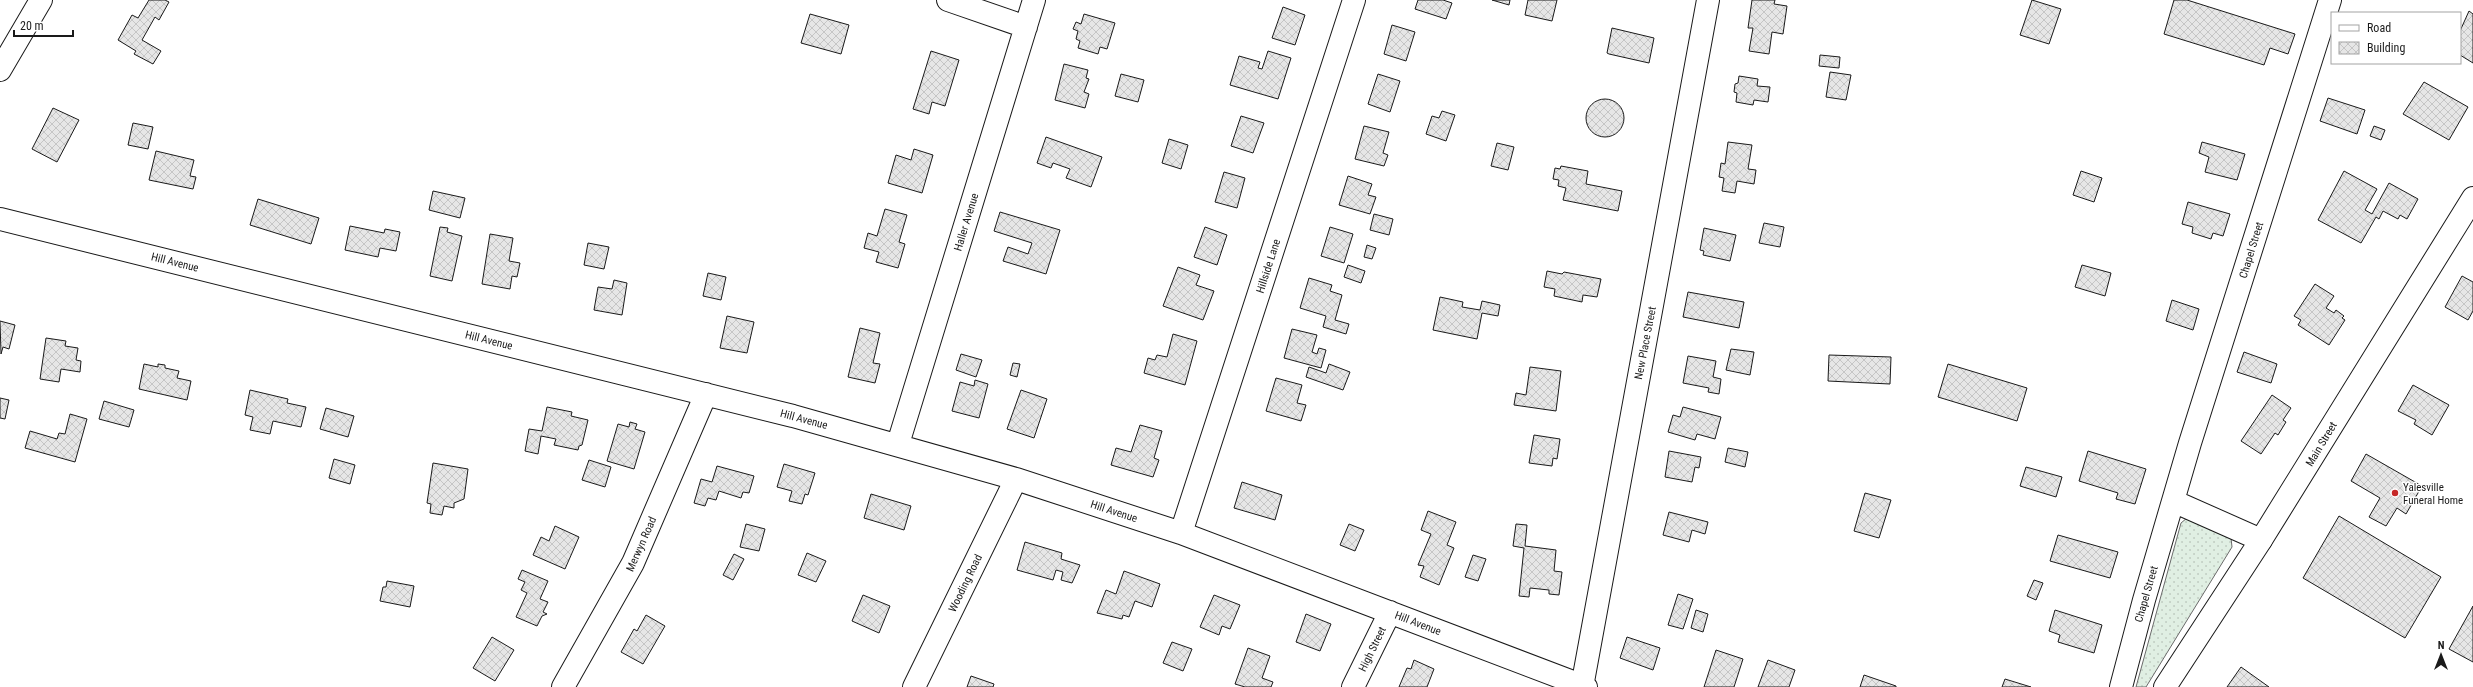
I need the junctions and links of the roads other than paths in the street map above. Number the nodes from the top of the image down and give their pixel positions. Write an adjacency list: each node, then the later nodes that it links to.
1 (41, 0): 8 (street)
2 (948, 0): 7 (street)
3 (1034, 0): 7 (street, Haller Avenue)
4 (1354, 0): 15 (street, Hillside Lane)
5 (1708, 0): 21 (street, New Place Street)
6 (2330, 0): 14 (street, Chapel Street)
7 (1026, 27): 12 (street, Haller Avenue)
8 (0, 70)
9 (2473, 198): 16 (street, Main Street)
10 (0, 219): 11 (street, Hill Avenue)
11 (706, 394): 12 (street, Hill Avenue); 18 (street, Merwyn Road)
12 (898, 444): 13 (street, Hill Avenue)
13 (1016, 479): 15 (street, Hill Avenue); 19 (street, Wooding Road)
14 (2173, 501): 16 (street); 22 (street, Chapel Street)
15 (1181, 533): 17 (street, Hill Avenue)
16 (2261, 540): 23 (street, Main Street)
17 (1390, 612): 20 (street, High Street); 21 (street, Hill Avenue)
18 (563, 687)
19 (914, 687)
20 (1353, 687)
21 (1584, 687)
22 (2122, 687)
23 (2165, 687)

